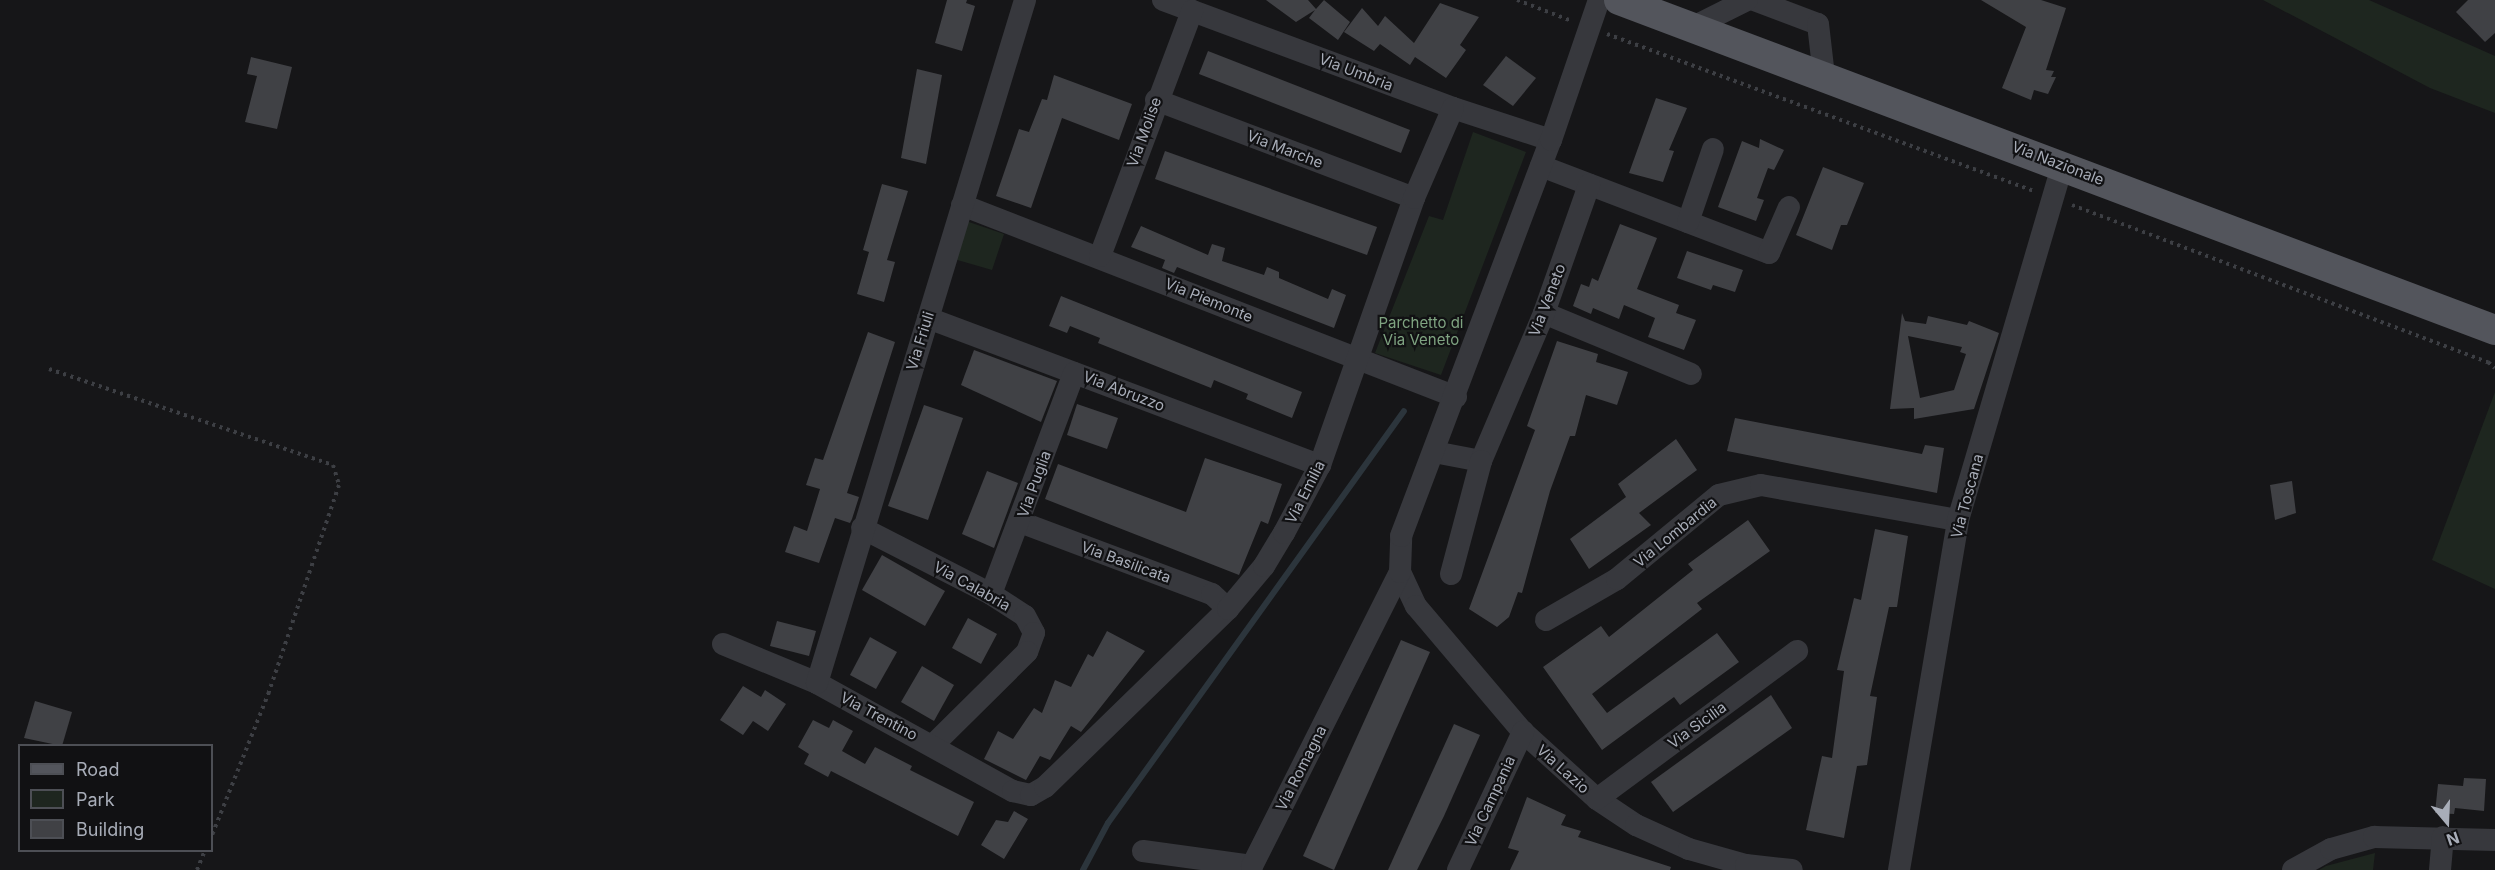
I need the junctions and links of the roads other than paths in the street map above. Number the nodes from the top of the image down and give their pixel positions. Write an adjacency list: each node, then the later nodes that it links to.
1 (1024, 0): 18 (street, Via Friuli)
2 (1163, 0): 7 (street, Via Umbria)
3 (1599, 0): 12 (street)
4 (1619, 0): 8 (main road, Via Nazionale)
5 (1747, 0): 8 (street)
6 (1754, 0): 9 (street)
7 (1192, 11): 10 (street, Via Molise); 11 (street, Via Umbria)
8 (1693, 27): 9 (main road, Via Nazionale)
9 (1824, 76): 14 (main road, Via Nazionale)
10 (1156, 100): 17 (street, Via Marche); 21 (street, Via Molise)
11 (1453, 108): 12 (street, Via Umbria); 17 (street, Via Emilia)
12 (1551, 140): 15 (street)
13 (1713, 149): 20 (street)
14 (2063, 164): 24 (main road, Via Nazionale); 32 (street, Via Toscana)
15 (1541, 166): 16 (street); 28 (street)
16 (1589, 185): 20 (street); 22 (street, Via Veneto)
17 (1414, 198): 25 (street, Via Emilia)
18 (962, 205): 21 (street, Via Piemonte); 23 (street, Via Friuli)
19 (1789, 207): 20 (street)
20 (1688, 222)
21 (1100, 256): 25 (street, Via Piemonte)
22 (1544, 313): 27 (street); 30 (street, Via Veneto)
23 (928, 318): 26 (street, Via Abruzzo); 34 (street, Via Friuli)
24 (2495, 330)
25 (1356, 359): 28 (street, Via Piemonte); 31 (street, Via Emilia)
26 (1074, 373): 31 (street, Via Abruzzo); 33 (street, Via Puglia)
27 (1691, 374)
28 (1456, 397): 29 (street)
29 (1434, 452): 30 (street); 35 (street)
30 (1481, 461): 36 (street, Via Veneto)
31 (1320, 465): 38 (street, Via Emilia)
32 (1958, 520): 39 (street, Via Lombardia); 52 (street, Via Toscana)
33 (1020, 522): 37 (street, Via Puglia); 38 (street, Via Basilicata)
34 (862, 528): 37 (street, Via Calabria); 42 (street, Via Friuli)
35 (1400, 572): 43 (street, Via Lazio); 49 (street, Via Romagna)
36 (1451, 574)
37 (991, 594): 44 (street, Via Calabria)
38 (1228, 609): 45 (street, Via Emilia)
39 (1546, 620)
40 (723, 644): 42 (street, Via Trentino)
41 (1797, 651): 46 (street, Via Sicilia)
42 (817, 683): 44 (street, Via Trentino)
43 (1523, 732): 46 (street, Via Lazio); 50 (street, Via Campania)
44 (933, 745): 45 (street, Via Trentino)
45 (1031, 795)
46 (1597, 799): 51 (street, Via Lazio)
47 (2443, 837): 48 (street); 53 (street); 54 (street)
48 (2495, 840)
49 (1143, 851)
50 (1458, 870)
51 (1792, 870)
52 (1899, 870)
53 (2293, 870)
54 (2440, 870)

